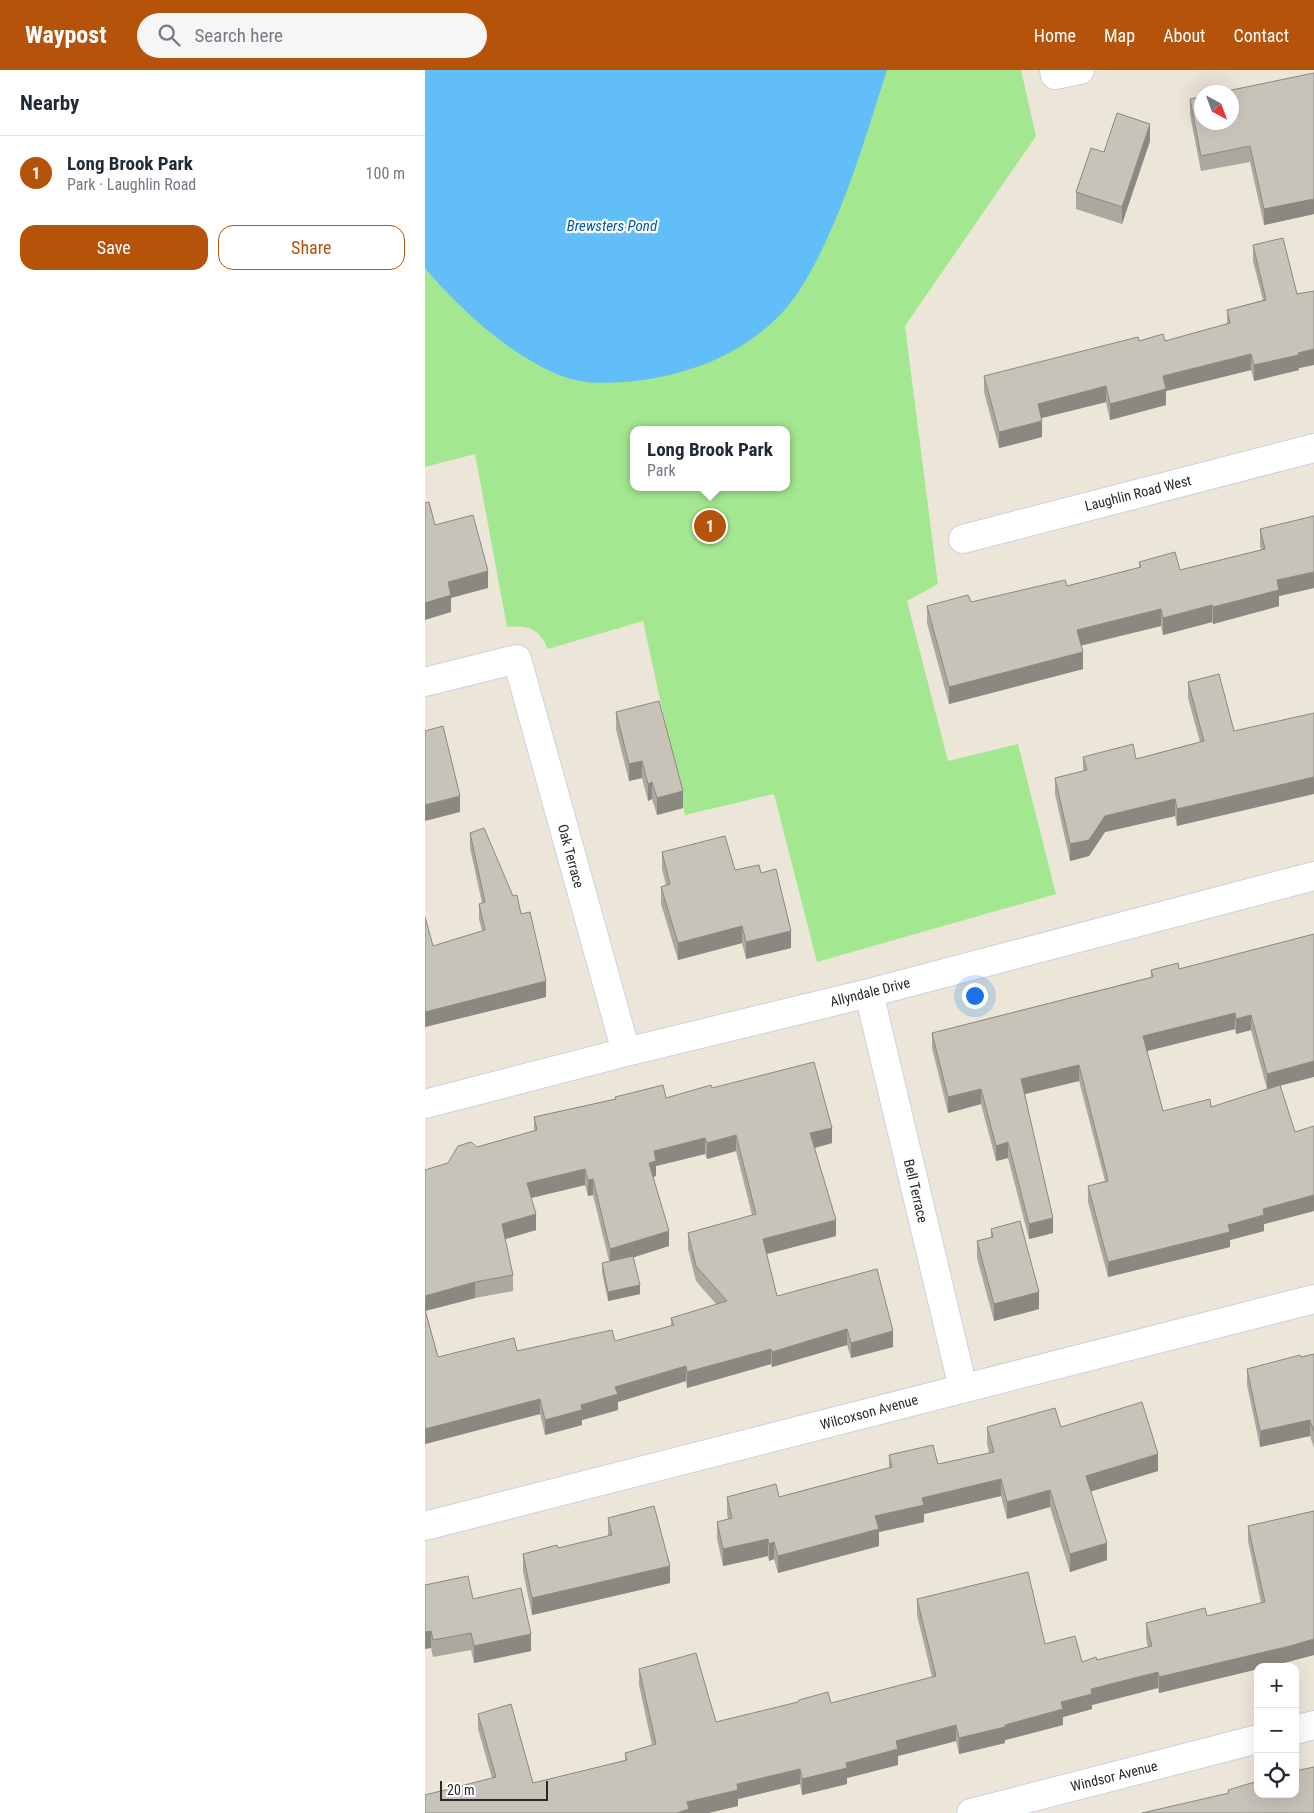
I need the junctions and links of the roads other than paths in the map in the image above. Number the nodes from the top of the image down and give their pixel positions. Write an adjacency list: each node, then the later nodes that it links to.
1 (1314, 448): 2 (street, Laughlin Road West)
2 (963, 538)
3 (425, 682): 6 (street, Oak Terrace)
4 (1314, 876): 5 (street, Allyndale Drive)
5 (869, 993): 6 (street, Allyndale Drive); 9 (street, Bell Terrace)
6 (626, 1052): 7 (street, Allyndale Drive)
7 (425, 1104)
8 (1314, 1299): 9 (street, Wilcoxson Avenue)
9 (963, 1388): 10 (street, Wilcoxson Avenue)
10 (425, 1526)
11 (1314, 1725): 12 (street)
12 (1299, 1729)
13 (1254, 1740): 14 (street, Windsor Avenue)
14 (971, 1813)

